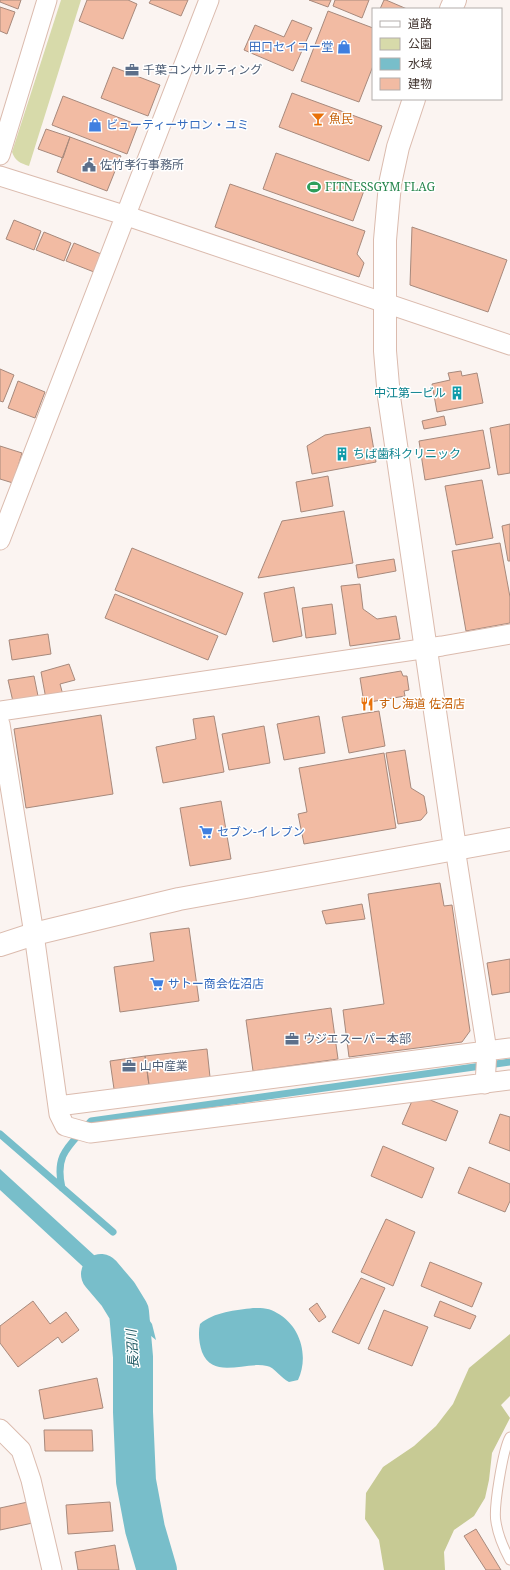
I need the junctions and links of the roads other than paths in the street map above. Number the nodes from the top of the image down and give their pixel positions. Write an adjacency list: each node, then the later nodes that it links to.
1 (47, 0): 4 (street)
2 (209, 0): 6 (street)
3 (414, 100): 7 (street)
4 (0, 155)
5 (0, 176): 6 (street)
6 (127, 216): 7 (street); 9 (street)
7 (384, 303): 8 (street); 11 (street)
8 (510, 344)
9 (0, 540)
10 (510, 634): 11 (street)
11 (426, 648): 12 (street); 15 (street)
12 (0, 711)
13 (0, 724): 16 (street)
14 (510, 839): 15 (street)
15 (455, 848): 16 (street); 19 (street)
16 (34, 934): 17 (street); 22 (street)
17 (0, 945)
18 (510, 1048): 19 (street)
19 (488, 1051): 21 (street); 22 (street)
20 (510, 1080): 21 (street)
21 (485, 1084): 22 (street)
22 (58, 1106)
23 (0, 1429): 26 (street)
24 (510, 1438): 25 (lane)
25 (510, 1560)
26 (52, 1570)

